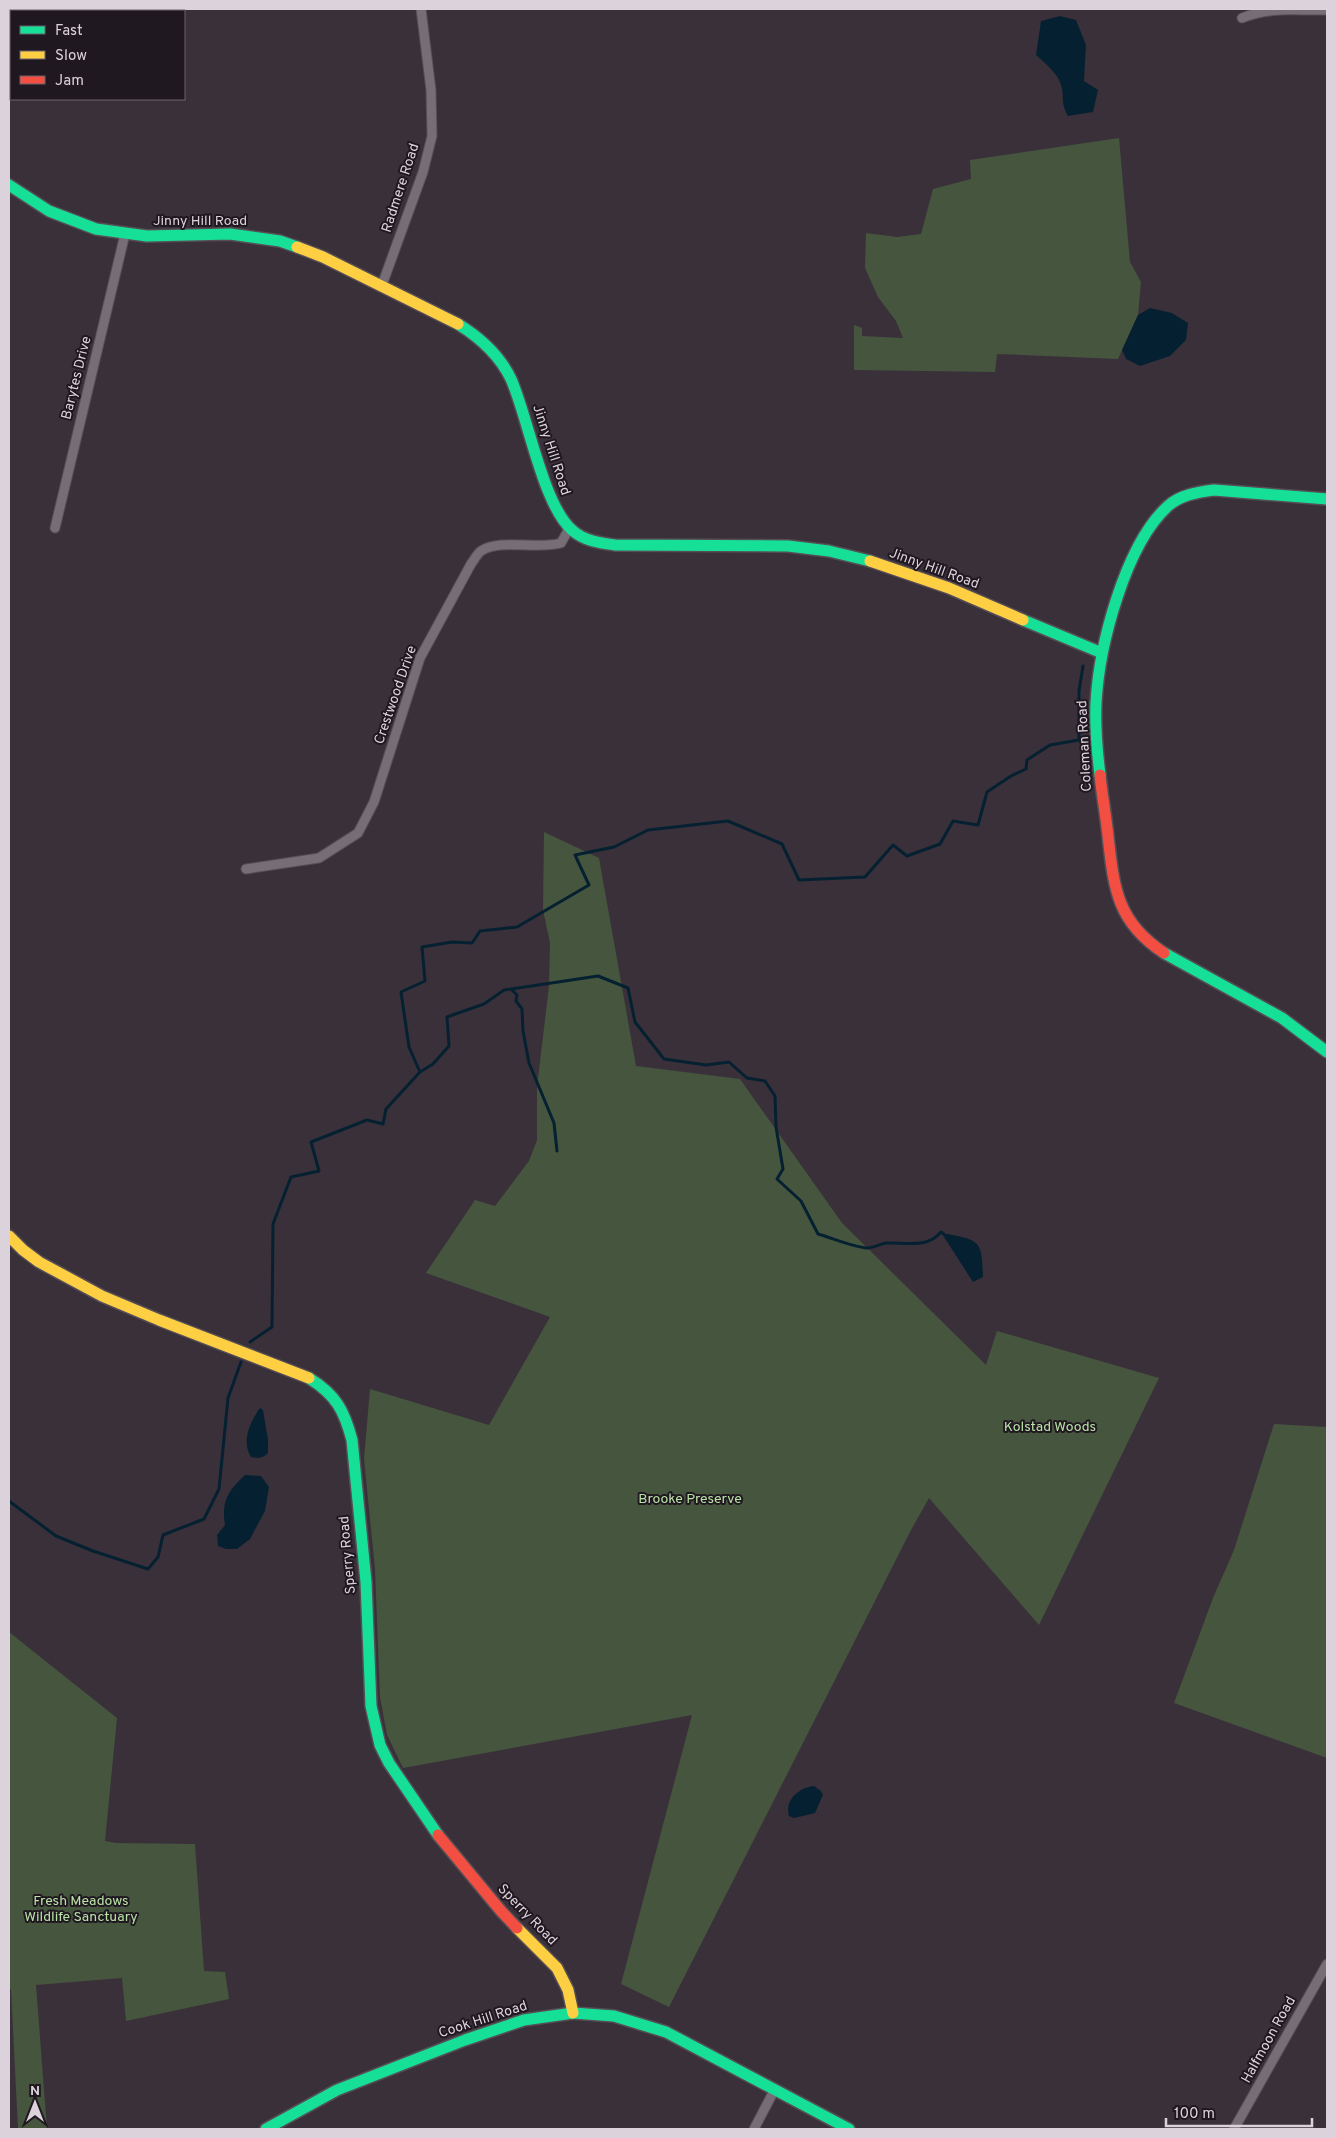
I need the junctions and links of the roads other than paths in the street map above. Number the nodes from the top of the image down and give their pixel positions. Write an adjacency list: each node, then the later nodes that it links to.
1 (421, 9): 6 (street, Radmere Road)
2 (1327, 10): 3 (street)
3 (1242, 18)
4 (9, 185): 5 (street, Jinny Hill Road)
5 (125, 234): 6 (street, Jinny Hill Road); 8 (street, Barytes Drive)
6 (382, 284): 9 (street, Jinny Hill Road)
7 (1327, 499): 10 (street, Coleman Road)
8 (55, 528)
9 (569, 528): 10 (street, Jinny Hill Road); 11 (street, Crestwood Drive)
10 (1102, 653): 12 (street, Coleman Road)
11 (246, 869)
12 (1327, 1052)
13 (9, 1236): 15 (street, Sperry Road)
14 (1327, 1964): 20 (street, Halfmoon Road)
15 (573, 2014): 16 (street, Cook Hill Road); 17 (street, Cook Hill Road)
16 (775, 2089): 18 (street); 19 (street, Cook Hill Road)
17 (266, 2129)
18 (754, 2129)
19 (850, 2129)
20 (1234, 2129)

